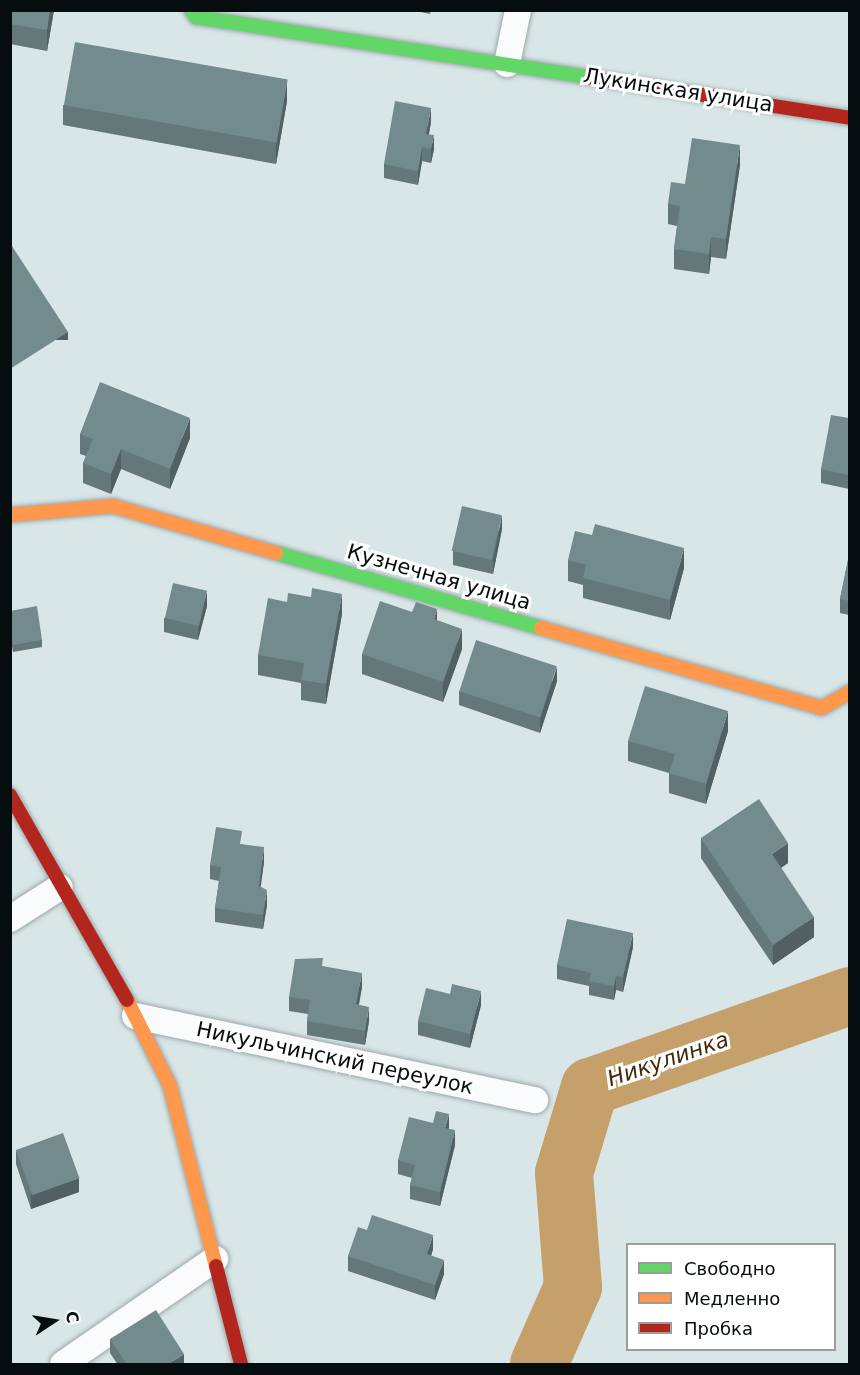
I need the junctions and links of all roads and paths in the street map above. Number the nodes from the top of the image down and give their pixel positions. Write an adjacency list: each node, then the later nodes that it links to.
1 (191, 10): 3 (street, Лукинская улица)
2 (518, 10): 3 (street)
3 (507, 64): 4 (street, Лукинская улица)
4 (849, 118)
5 (10, 515): 6 (street, Кузнечная улица)
6 (849, 692)
7 (10, 795): 8 (street)
8 (60, 887): 9 (street); 10 (street)
9 (10, 919)
10 (135, 1016): 11 (street, Никульчинский переулок); 12 (street)
11 (535, 1100)
12 (215, 1259): 13 (street); 14 (street)
13 (63, 1365)
14 (241, 1365)

